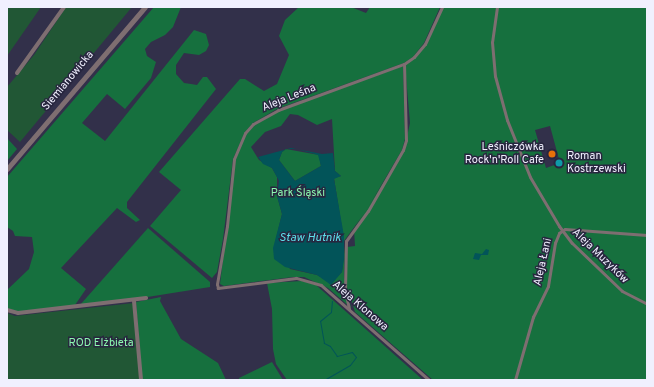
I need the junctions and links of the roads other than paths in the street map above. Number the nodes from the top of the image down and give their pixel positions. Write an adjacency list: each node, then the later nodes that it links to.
1 (64, 7): 6 (street)
2 (145, 7): 7 (street, Siemianowicka)
3 (442, 7): 5 (street, Aleja Leśna)
4 (497, 7): 8 (street, Aleja Muzyków)
5 (404, 64): 10 (street, Aleja Leśna); 14 (street)
6 (17, 73)
7 (7, 169)
8 (562, 230): 9 (street, Aleja Łani); 13 (street, Aleja Muzyków); 18 (street, Aleja Łani)
9 (647, 235)
10 (218, 288): 14 (street, Aleja Klonowa)
11 (146, 298): 12 (street)
12 (134, 301): 15 (street); 16 (street)
13 (647, 304)
14 (350, 309): 17 (street, Aleja Klonowa)
15 (7, 310)
16 (141, 380)
17 (429, 380)
18 (515, 380)

